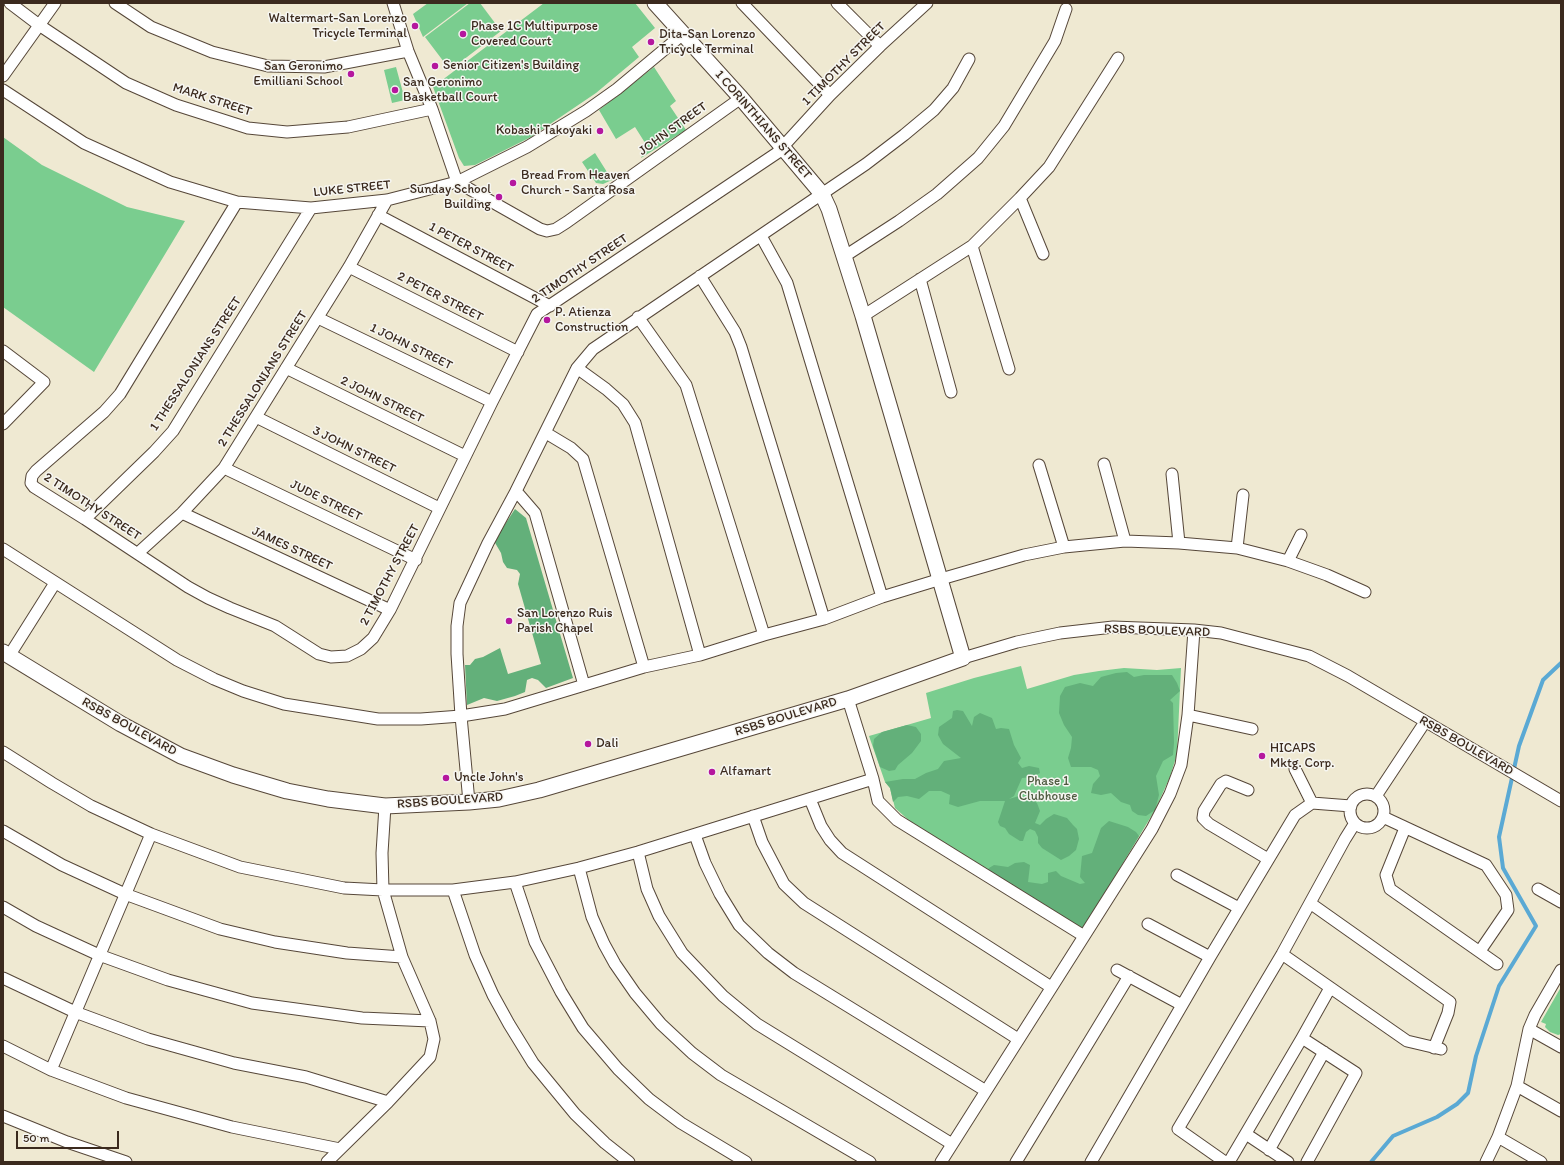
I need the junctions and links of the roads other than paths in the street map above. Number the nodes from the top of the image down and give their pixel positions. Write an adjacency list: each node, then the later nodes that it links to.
1 (10, 3): 10 (street, MARK STREET)
2 (55, 3): 10 (street)
3 (115, 3): 13 (street)
4 (393, 3): 13 (street)
5 (655, 3): 11 (street, 1 CORINTHIANS STREET)
6 (742, 3): 18 (street)
7 (837, 3): 12 (street)
8 (927, 3): 12 (street, 1 TIMOTHY STREET)
9 (1066, 9): 32 (street)
10 (39, 25): 16 (street); 20 (street, MARK STREET)
11 (683, 34): 19 (street, 1 CORINTHIANS STREET); 22 (street, LUKE STREET)
12 (880, 46): 18 (street, 1 TIMOTHY STREET)
13 (408, 50): 20 (street)
14 (1118, 58): 24 (street)
15 (969, 59): 23 (street)
16 (3, 76)
17 (3, 90): 26 (street, LUKE STREET)
18 (830, 95): 21 (street, 1 TIMOTHY STREET)
19 (741, 98): 21 (street, 1 CORINTHIANS STREET); 22 (street, JOHN STREET)
20 (432, 109): 22 (street)
21 (783, 147): 23 (street, 1 CORINTHIANS STREET); 36 (street, 2 TIMOTHY STREET)
22 (457, 182): 25 (street, LUKE STREET)
23 (822, 194): 29 (street); 32 (street, 1 CORINTHIANS STREET)
24 (1020, 198): 30 (street); 31 (street)
25 (387, 200): 27 (street, LUKE STREET); 28 (street, 2 THESSALONIANS STREET)
26 (237, 202): 27 (street, LUKE STREET); 59 (street, 2 TIMOTHY STREET)
27 (311, 208): 59 (street, 1 THESSALONIANS STREET)
28 (378, 215): 33 (street, 2 THESSALONIANS STREET); 36 (street, 1 PETER STREET)
29 (761, 236): 34 (street); 72 (street)
30 (972, 246): 35 (street); 44 (street)
31 (1043, 254)
32 (845, 256): 37 (street, 1 CORINTHIANS STREET)
33 (349, 267): 39 (street, 2 THESSALONIANS STREET); 41 (street, 2 PETER STREET)
34 (700, 276): 38 (street); 74 (street)
35 (920, 279): 37 (street); 45 (street)
36 (550, 306): 41 (street, 2 TIMOTHY STREET)
37 (863, 316): 69 (street, 1 CORINTHIANS STREET)
38 (638, 317): 43 (street); 76 (street)
39 (318, 318): 42 (street, 2 THESSALONIANS STREET); 46 (street, 1 JOHN STREET)
40 (3, 351): 48 (street)
41 (518, 352): 46 (street, 2 TIMOTHY STREET)
42 (286, 368): 47 (street, 2 THESSALONIANS STREET); 50 (street, 2 JOHN STREET)
43 (577, 368): 49 (street); 78 (street)
44 (1009, 369)
45 (951, 392)
46 (492, 402): 50 (street, 2 TIMOTHY STREET)
47 (256, 417): 53 (street, 2 THESSALONIANS STREET); 57 (street, 3 JOHN STREET)
48 (3, 424)
49 (546, 433): 55 (street); 80 (street)
50 (465, 456): 57 (street, 2 TIMOTHY STREET)
51 (1104, 464): 61 (street)
52 (1039, 465): 63 (street)
53 (224, 468): 58 (street, 2 THESSALONIANS STREET); 67 (street, JUDE STREET)
54 (1172, 474): 62 (street)
55 (516, 491): 81 (street); 84 (street)
56 (1243, 496): 64 (street)
57 (439, 508): 67 (street, 2 TIMOTHY STREET)
58 (182, 513): 66 (street, 2 THESSALONIANS STREET); 73 (street, JAMES STREET)
59 (85, 519): 66 (street, 2 TIMOTHY STREET)
60 (1301, 534): 68 (street)
61 (1125, 542): 62 (street); 63 (street)
62 (1179, 543): 64 (street)
63 (1064, 547): 69 (street)
64 (1237, 548): 68 (street)
65 (3, 549): 70 (street)
66 (138, 554): 73 (street, 2 TIMOTHY STREET)
67 (416, 560): 73 (street, 2 TIMOTHY STREET)
68 (1288, 561): 71 (street)
69 (941, 579): 72 (street); 79 (street, 1 CORINTHIANS STREET)
70 (55, 583): 77 (street); 84 (street)
71 (1365, 592)
72 (882, 597): 74 (street)
73 (390, 610)
74 (824, 619): 76 (street)
75 (1194, 630): 79 (street, RSBS BOULEVARD); 83 (street); 85 (street, RSBS BOULEVARD)
76 (764, 635): 78 (street)
77 (6, 654): 96 (street, RSBS BOULEVARD)
78 (700, 655): 80 (street)
79 (963, 658): 82 (street, RSBS BOULEVARD)
80 (644, 667): 81 (street)
81 (584, 685): 84 (street)
82 (848, 699): 89 (street); 94 (street, RSBS BOULEVARD)
83 (1188, 715): 86 (street); 119 (street)
84 (461, 716): 94 (street)
85 (1425, 722): 91 (street); 93 (street, RSBS BOULEVARD)
86 (1252, 728)
87 (3, 752): 103 (street)
88 (1296, 769): 95 (street)
89 (873, 779): 92 (street); 119 (street)
90 (1248, 790): 106 (street)
91 (1376, 796): 97 (street); 99 (street)
92 (810, 799): 98 (street); 130 (street)
93 (1561, 801)
94 (469, 802): 96 (street, RSBS BOULEVARD)
95 (1312, 803): 97 (street); 106 (street)
96 (385, 806): 111 (street)
97 (1351, 806): 100 (street)
98 (753, 816): 104 (street); 137 (street)
99 (1383, 817): 100 (street); 101 (street)
100 (1355, 824): 115 (street)
101 (1405, 828): 120 (street); 120 (street)
102 (3, 831): 113 (street)
103 (151, 834): 111 (street); 113 (street)
104 (695, 835): 105 (street); 143 (street)
105 (638, 852): 107 (street); 149 (street)
106 (1268, 859): 117 (street)
107 (579, 868): 109 (street); 156 (street)
108 (1177, 875): 117 (street)
109 (515, 882): 112 (street); 155 (street)
110 (1538, 889): 114 (street)
111 (383, 890): 112 (street); 123 (street)
112 (453, 890): 154 (street)
113 (125, 894): 122 (street); 123 (street)
114 (1561, 902)
115 (1310, 903): 121 (street); 131 (street)
116 (3, 907): 122 (street)
117 (1239, 908): 124 (street)
118 (1148, 924): 124 (street)
119 (1084, 936): 130 (street)
120 (1480, 951): 125 (street)
121 (1282, 954): 131 (street); 160 (street)
122 (99, 955): 133 (street); 134 (street)
123 (402, 957): 134 (street)
124 (1210, 957): 132 (street)
125 (1497, 964)
126 (1116, 970): 128 (street)
127 (1561, 970): 135 (street)
128 (1129, 976): 132 (street); 158 (street)
129 (3, 978): 133 (street)
130 (1051, 987): 137 (street)
131 (1330, 988): 136 (street)
132 (1182, 1005): 159 (street)
133 (75, 1012): 141 (street); 144 (street)
134 (430, 1021): 144 (street)
135 (1529, 1029): 139 (street); 142 (street)
136 (1302, 1038): 140 (street); 147 (street)
137 (1018, 1039): 143 (street)
138 (3, 1046): 141 (street)
139 (1561, 1048)
140 (1324, 1052): 151 (street); 163 (street)
141 (51, 1070): 150 (street)
142 (1517, 1086): 145 (street); 148 (street)
143 (986, 1091): 149 (street)
144 (388, 1102): 150 (street)
145 (1561, 1111)
146 (3, 1116): 152 (street)
147 (1246, 1134): 151 (street); 161 (street)
148 (1498, 1137): 164 (street); 165 (street)
149 (952, 1144): 157 (street)
150 (340, 1149): 153 (street)
151 (1269, 1150): 162 (street)
152 (126, 1162)
153 (327, 1162)
154 (629, 1162)
155 (746, 1162)
156 (870, 1162)
157 (941, 1162)
158 (1016, 1162)
159 (1091, 1162)
160 (1225, 1162)
161 (1229, 1162)
162 (1288, 1162)
163 (1307, 1162)
164 (1486, 1162)
165 (1540, 1162)

